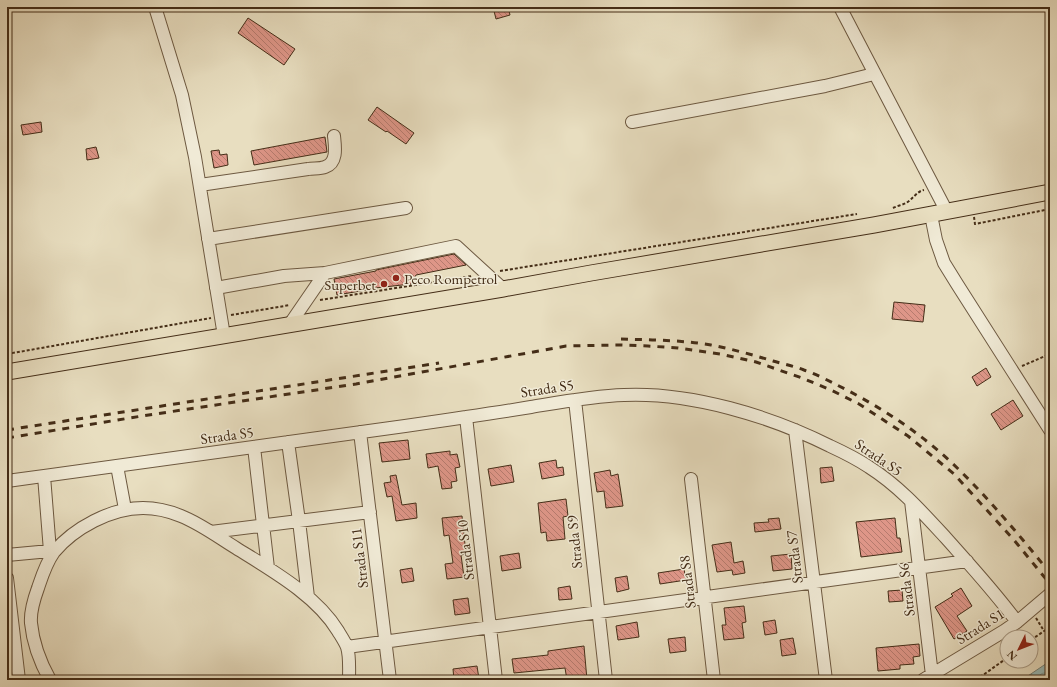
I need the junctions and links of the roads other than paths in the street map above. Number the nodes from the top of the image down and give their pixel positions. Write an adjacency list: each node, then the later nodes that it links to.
1 (155, 7): 6 (street)
2 (840, 7): 3 (street)
3 (874, 74): 4 (street); 9 (street)
4 (632, 122)
5 (334, 136): 6 (street)
6 (200, 186): 11 (street)
7 (1050, 192): 9 (main road)
8 (406, 208): 11 (street)
9 (947, 212): 10 (main road)
10 (931, 215): 14 (main road); 21 (street)
11 (208, 239): 13 (street)
12 (325, 273): 13 (street); 14 (street); 15 (street)
13 (216, 288): 16 (street)
14 (503, 289): 15 (main road)
15 (290, 324): 16 (main road)
16 (224, 336): 17 (main road)
17 (7, 372)
18 (575, 400): 19 (street, Strada S5); 20 (street, Strada S5); 45 (street, Strada S9)
19 (466, 417): 22 (street, Strada S5); 47 (street, Strada S10)
20 (795, 430): 29 (street, Strada S5); 41 (street, Strada S7)
21 (1050, 430)
22 (360, 432): 23 (street, Strada S5); 31 (street, Strada S11)
23 (288, 442): 24 (street, Strada S5); 32 (street)
24 (254, 447): 25 (street, Strada S5); 33 (street)
25 (117, 466): 26 (street, Strada S5); 30 (street)
26 (44, 476): 28 (street, Strada S5); 35 (street)
27 (691, 480): 44 (street, Strada S8)
28 (7, 481)
29 (911, 501): 37 (street, Strada S5); 39 (street, Strada S6)
30 (126, 509): 34 (street); 35 (street)
31 (370, 512): 32 (street); 48 (street, Strada S11)
32 (300, 521): 33 (street); 43 (street)
33 (263, 526): 34 (street); 38 (street)
34 (211, 532): 38 (street)
35 (52, 552): 36 (street); 52 (street)
36 (7, 556)
37 (966, 561): 39 (street); 46 (street, Strada S5)
38 (268, 568): 43 (street)
39 (919, 568): 41 (street); 50 (street, Strada S6)
40 (7, 578): 51 (street)
41 (814, 582): 44 (street); 58 (street, Strada S7)
42 (1050, 594): 46 (street, Strada S1)
43 (308, 597): 49 (street)
44 (704, 597): 45 (street); 57 (street, Strada S8)
45 (598, 612): 47 (street); 56 (street, Strada S9)
46 (1017, 622): 50 (street, Strada S1)
47 (490, 627): 48 (street); 55 (street, Strada S10)
48 (386, 642): 49 (street); 54 (street, Strada S11)
49 (347, 647): 53 (street)
50 (928, 677)
51 (19, 680)
52 (50, 680)
53 (349, 680)
54 (390, 680)
55 (496, 680)
56 (606, 680)
57 (714, 680)
58 (826, 680)

